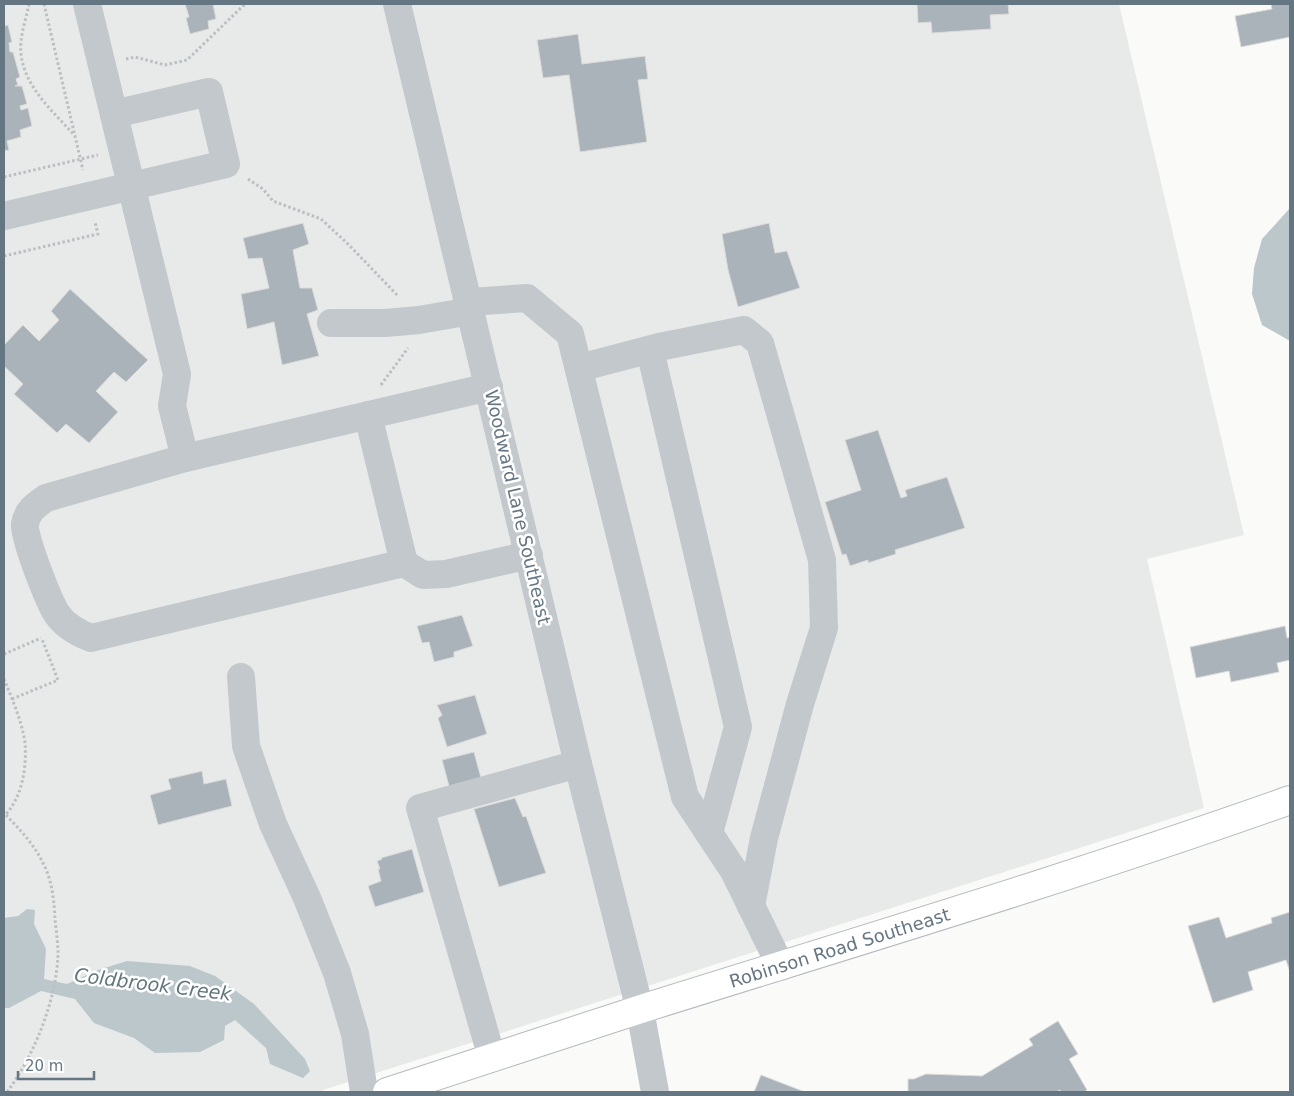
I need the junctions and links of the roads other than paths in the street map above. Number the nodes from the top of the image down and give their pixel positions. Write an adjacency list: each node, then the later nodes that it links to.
1 (87, 4): 3 (street)
2 (397, 4): 6 (street, Woodward Lane Southeast)
3 (114, 114): 4 (street); 4 (street)
4 (131, 186): 5 (street); 12 (street)
5 (4, 216)
6 (470, 306): 7 (street); 9 (street); 10 (street, Woodward Lane Southeast)
7 (330, 323)
8 (650, 350): 9 (street); 18 (street); 19 (street)
9 (579, 368): 18 (street)
10 (489, 386): 11 (street); 13 (street, Woodward Lane Southeast)
11 (368, 415): 12 (street); 14 (street)
12 (185, 458): 14 (street)
13 (529, 555): 14 (street); 16 (street, Woodward Lane Southeast)
14 (404, 563)
15 (240, 677): 23 (street)
16 (578, 764): 21 (street, Woodward Lane Southeast); 22 (street)
17 (1290, 800): 20 (main road, Robinson Road Southeast)
18 (709, 833): 19 (street)
19 (751, 906): 20 (street)
20 (781, 967): 21 (main road, Robinson Road Southeast)
21 (640, 1010): 22 (main road, Robinson Road Southeast); 25 (street, Woodward Lane Southeast)
22 (492, 1058): 24 (main road, Robinson Road Southeast)
23 (364, 1092)
24 (387, 1092)
25 (655, 1092)

